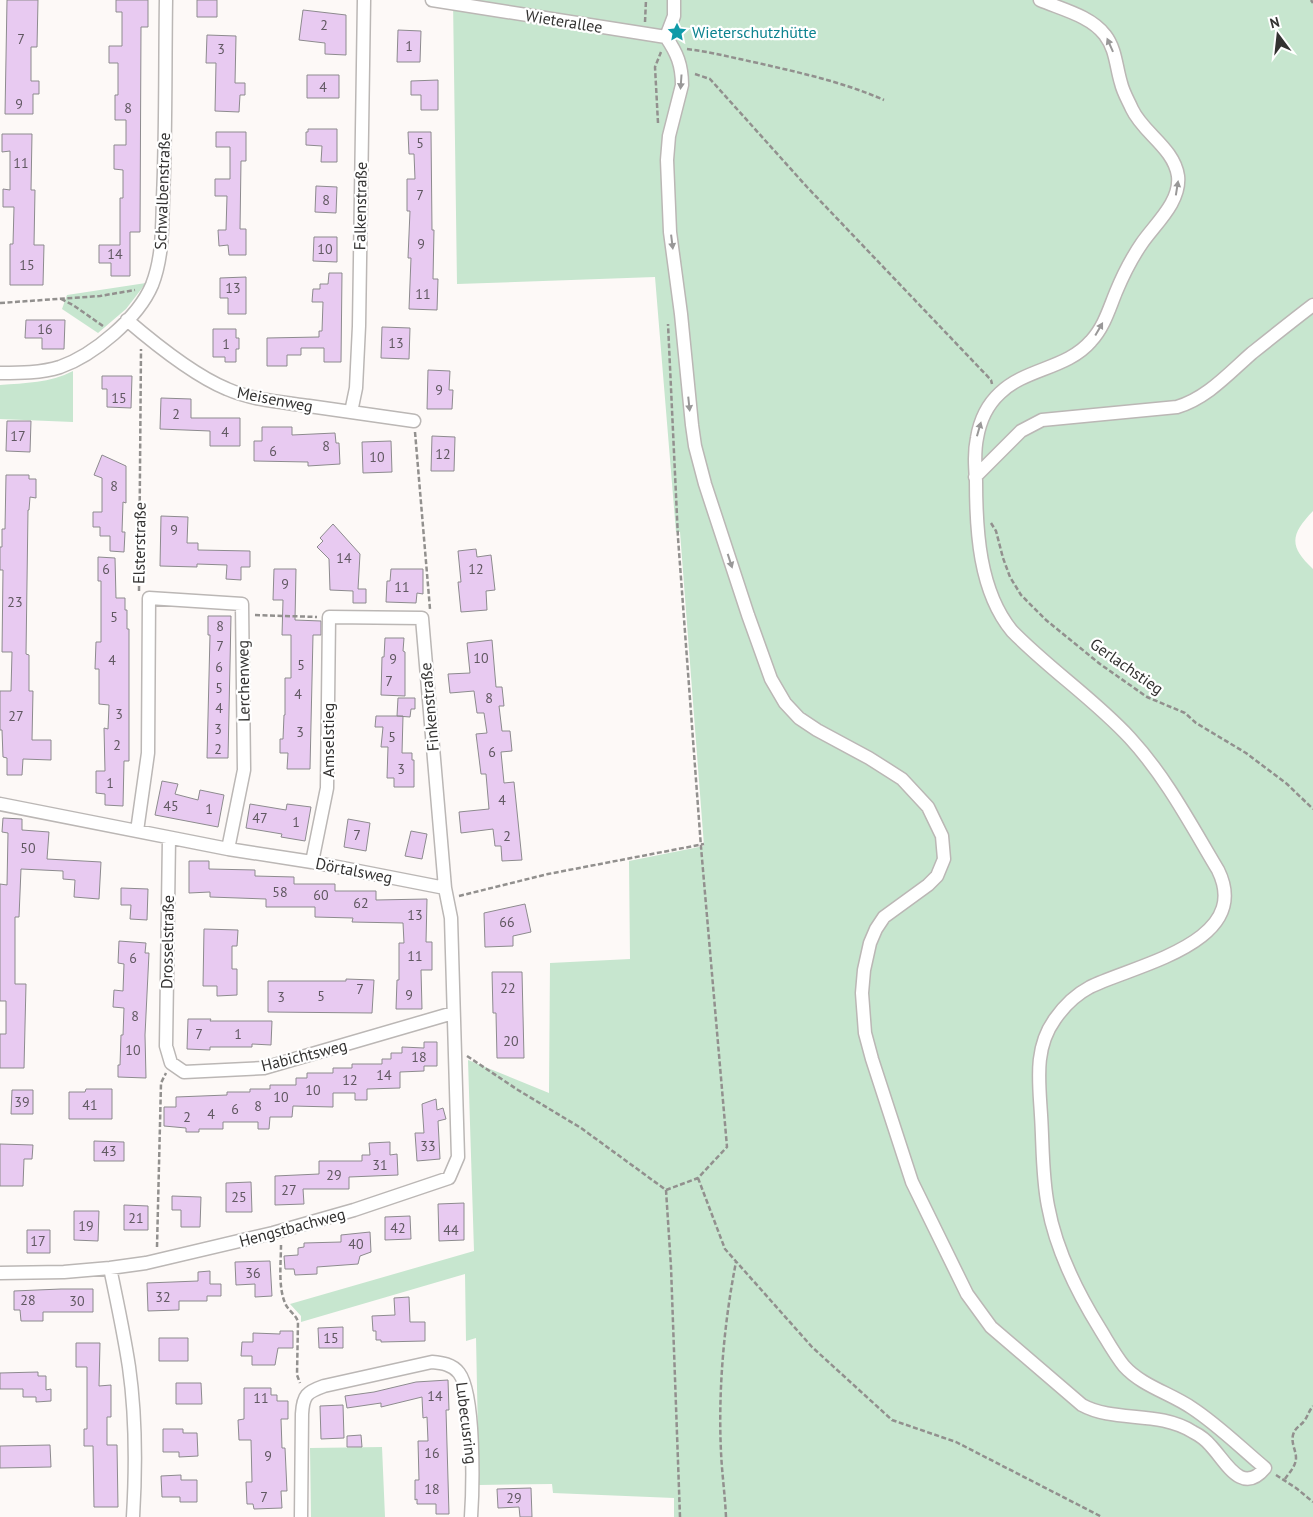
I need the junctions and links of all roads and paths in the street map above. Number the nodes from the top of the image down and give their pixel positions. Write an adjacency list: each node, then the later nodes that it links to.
1 (166, 0): 15 (street, Schwalbenstraße)
2 (364, 0): 25 (street, Falkenstraße)
3 (432, 0): 9 (street, Wieterallee)
4 (646, 0): 9 (path)
5 (674, 0): 10 (street)
6 (1040, 0): 24 (street, one-way to 6)
7 (1311, 0): 8 (path)
8 (1313, 3)
9 (645, 34): 10 (street, Wieterallee)
10 (666, 37): 11 (street); 14 (path)
11 (675, 50): 12 (street); 13 (path)
12 (682, 70): 24 (path); 53 (street, one-way to 53)
13 (884, 100)
14 (658, 126)
15 (152, 285): 16 (path); 19 (street, Schwalbenstraße)
16 (60, 299): 17 (path); 21 (path)
17 (0, 303)
18 (1313, 305): 27 (street)
19 (126, 320): 21 (street, Schwalbenstraße); 22 (street, Meisenweg)
20 (668, 322): 37 (path)
21 (115, 332): 23 (street, Schwalbenstraße)
22 (142, 333): 25 (street, Meisenweg); 29 (path, Elsterstraße)
23 (0, 374)
24 (996, 398): 27 (street, one-way to 24)
25 (351, 412): 26 (street, Meisenweg)
26 (414, 421): 32 (path)
27 (976, 477): 53 (street)
28 (991, 522): 34 (path, Gerlachstieg)
29 (149, 598): 30 (street); 35 (street, Elsterstraße)
30 (242, 615): 31 (path); 38 (street, Lerchenweg)
31 (328, 617): 32 (street); 39 (street, Amselstieg)
32 (422, 618): 40 (street, Finkenstraße)
33 (0, 804): 35 (street, Dörtalsweg)
34 (1313, 809)
35 (137, 831): 36 (street, Dörtalsweg)
36 (169, 838): 38 (street, Dörtalsweg); 43 (street, Drosselstraße)
37 (702, 844): 40 (path); 44 (path)
38 (228, 849): 39 (street, Dörtalsweg)
39 (312, 862): 40 (street, Dörtalsweg)
40 (445, 888): 41 (street)
41 (453, 1013): 42 (street); 43 (street, Habichtsweg)
42 (456, 1048): 45 (path); 46 (street, Hengstbachweg)
43 (171, 1063): 47 (path)
44 (698, 1178): 45 (path); 48 (path)
45 (666, 1190): 59 (path)
46 (280, 1230): 47 (street, Hengstbachweg); 51 (path)
47 (157, 1260): 49 (street, Hengstbachweg)
48 (736, 1261): 60 (path); 61 (path)
49 (110, 1268): 50 (street, Hengstbachweg); 56 (street)
50 (0, 1273)
51 (306, 1396): 57 (street); 58 (street, Lubecusring)
52 (1313, 1406): 54 (path)
53 (1265, 1468): 55 (path)
54 (1285, 1479)
55 (1313, 1502)
56 (133, 1517)
57 (301, 1517)
58 (471, 1517)
59 (680, 1517)
60 (726, 1517)
61 (1102, 1517)

